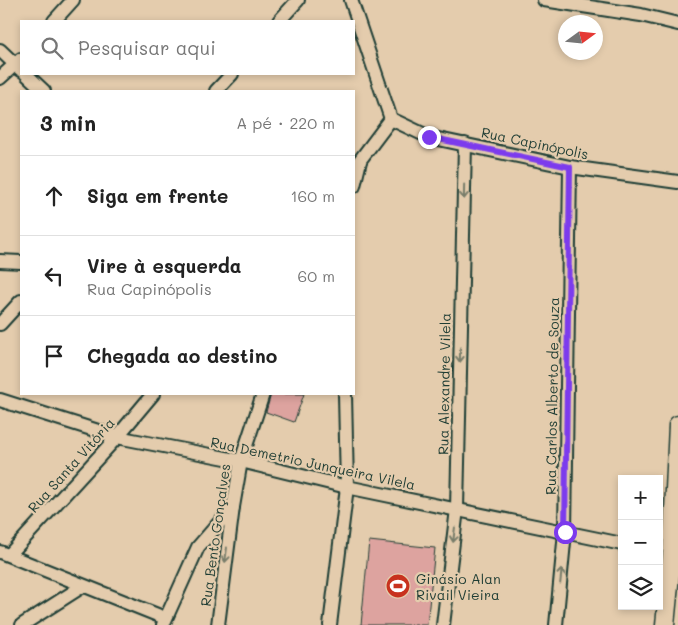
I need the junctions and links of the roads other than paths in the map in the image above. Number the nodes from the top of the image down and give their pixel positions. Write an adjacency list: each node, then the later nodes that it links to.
1 (73, 0): 5 (street)
2 (298, 0): 6 (street)
3 (351, 0): 16 (street)
4 (544, 0): 7 (street)
5 (55, 20)
6 (280, 20)
7 (678, 24)
8 (0, 50): 9 (street)
9 (20, 66)
10 (20, 68): 13 (street)
11 (29, 75): 14 (street)
12 (231, 75): 15 (street)
13 (0, 78)
14 (43, 90)
15 (217, 90)
16 (390, 119): 17 (street, Rua Capinópolis); 18 (street)
17 (465, 144): 19 (street, Rua Capinópolis); 36 (street, Rua Alexandre Vilela, one-way to 36)
18 (357, 164): 20 (street)
19 (570, 167): 21 (street, Rua Capinópolis); 37 (street, Rua Carlos Alberto de Souza)
20 (355, 179)
21 (678, 182)
22 (0, 261): 23 (street)
23 (20, 262)
24 (20, 302): 25 (street)
25 (0, 324)
26 (152, 395): 31 (street, Rua Santa Vitória)
27 (263, 395): 33 (street, Rua Bento Gonçalves)
28 (345, 395): 34 (street)
29 (0, 400): 31 (street, Rua Demetrio Junqueira Vilela)
30 (678, 426): 32 (main road)
31 (117, 437): 33 (street, Rua Demetrio Junqueira Vilela); 39 (street, Rua Santa Vitória)
32 (677, 455): 40 (main road)
33 (241, 461): 34 (street, Rua Demetrio Junqueira Vilela); 35 (street, Rua Bento Gonçalves)
34 (347, 487): 36 (street, Rua Demetrio Junqueira Vilela); 45 (street)
35 (232, 507): 42 (street); 44 (street, Rua Bento Gonçalves, one-way to 44)
36 (457, 509): 37 (street, Rua Demetrio Junqueira Vilela); 46 (street, Rua Alexandre Vilela, one-way to 46)
37 (565, 532): 38 (street, Rua Demetrio Junqueira Vilela); 47 (street, Rua Carlos Alberto de Souza, one-way to 37)
38 (618, 543)
39 (5, 553): 41 (street)
40 (670, 554): 48 (main road)
41 (83, 586): 42 (street); 43 (street)
42 (164, 622)
43 (22, 625)
44 (218, 625)
45 (330, 625)
46 (443, 625)
47 (556, 625)
48 (665, 625)

